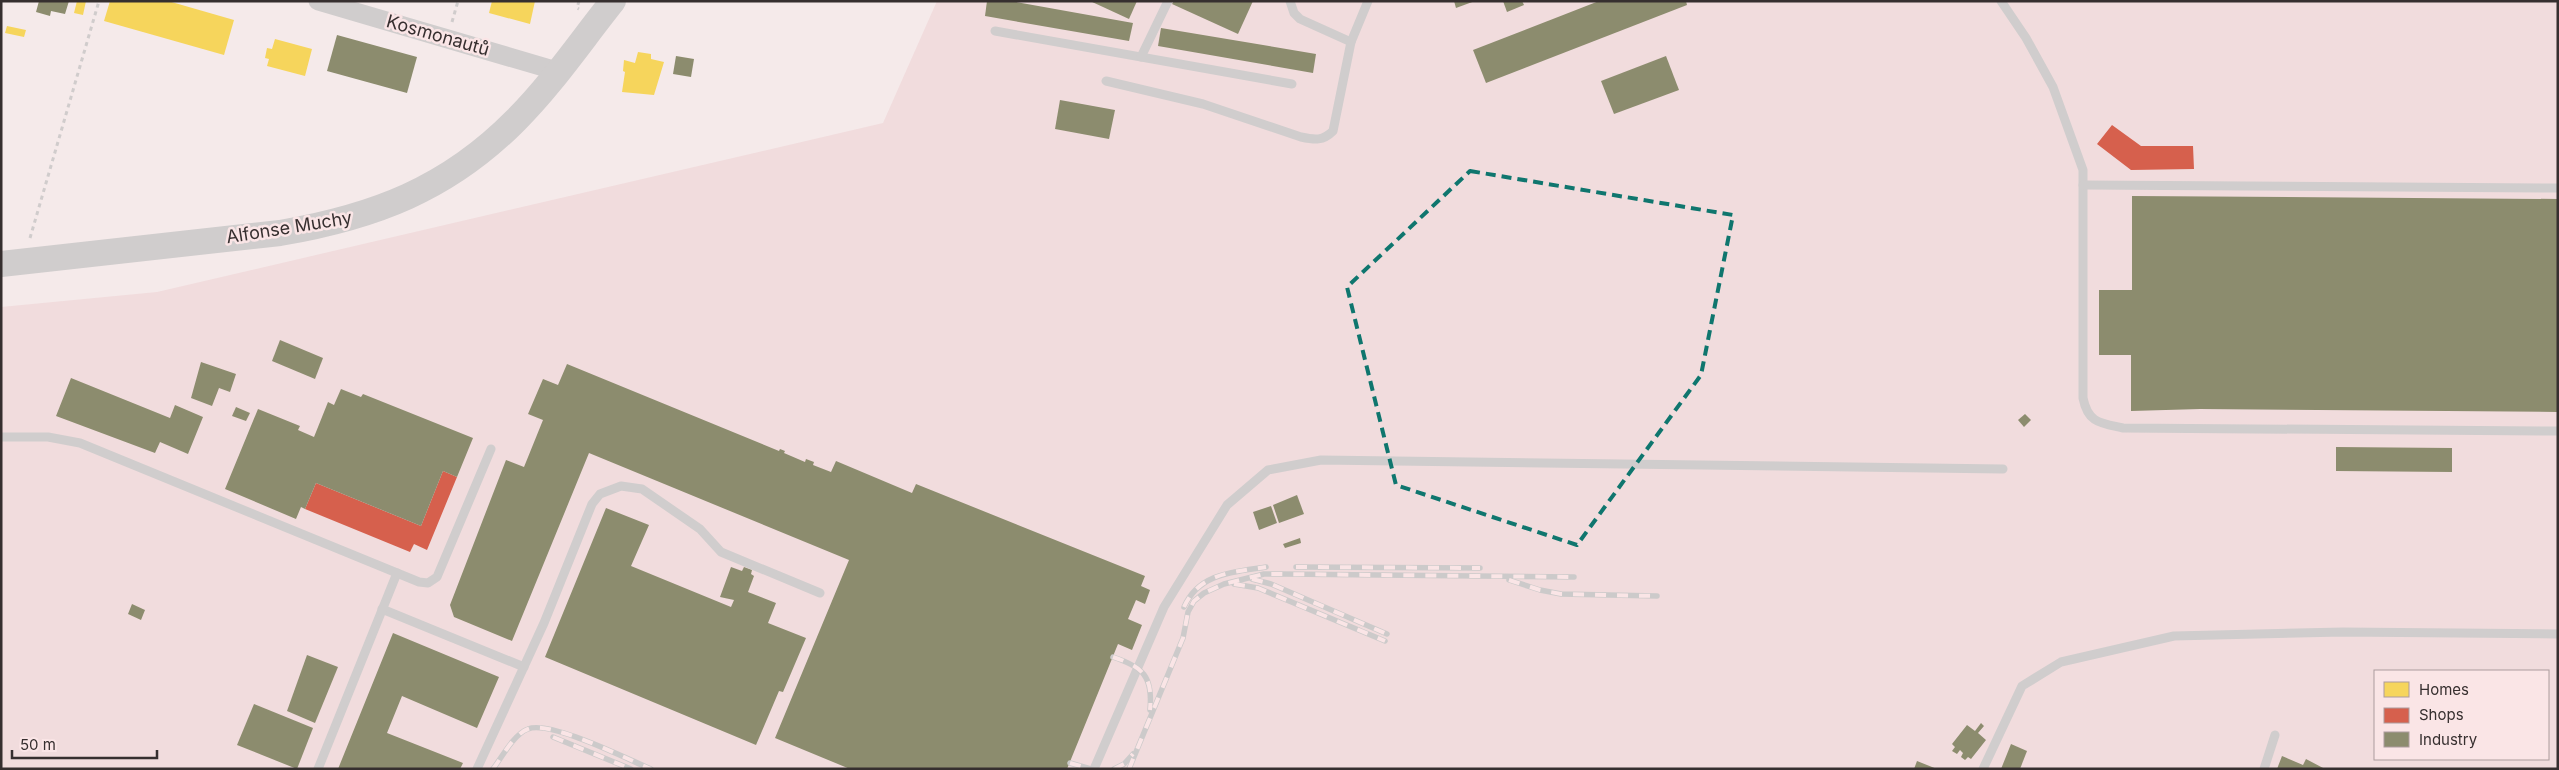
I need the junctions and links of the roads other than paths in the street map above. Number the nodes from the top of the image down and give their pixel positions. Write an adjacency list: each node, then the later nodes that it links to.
1 (318, 1): 10 (street, Kosmonautů)
2 (613, 1): 10 (main road, Alfonse Muchy)
3 (1168, 1): 9 (lane)
4 (1290, 1): 8 (lane)
5 (1368, 1): 8 (lane)
6 (2001, 1): 13 (lane)
7 (995, 32): 9 (lane)
8 (1351, 42): 11 (lane)
9 (1141, 57): 12 (lane)
10 (558, 71): 15 (main road, Alfonse Muchy)
11 (1106, 81)
12 (1292, 84)
13 (2083, 185): 14 (lane); 16 (lane)
14 (2558, 188)
15 (1, 264)
16 (2558, 431)
17 (1, 437): 20 (lane)
18 (491, 449): 20 (lane)
19 (2003, 469): 28 (lane)
20 (397, 573): 22 (lane)
21 (820, 593): 24 (lane)
22 (382, 609): 24 (lane); 26 (lane)
23 (2558, 634): 29 (lane)
24 (524, 667): 27 (lane)
25 (2275, 735): 30 (lane)
26 (318, 769)
27 (477, 769)
28 (1094, 769)
29 (1983, 769)
30 (2264, 769)

